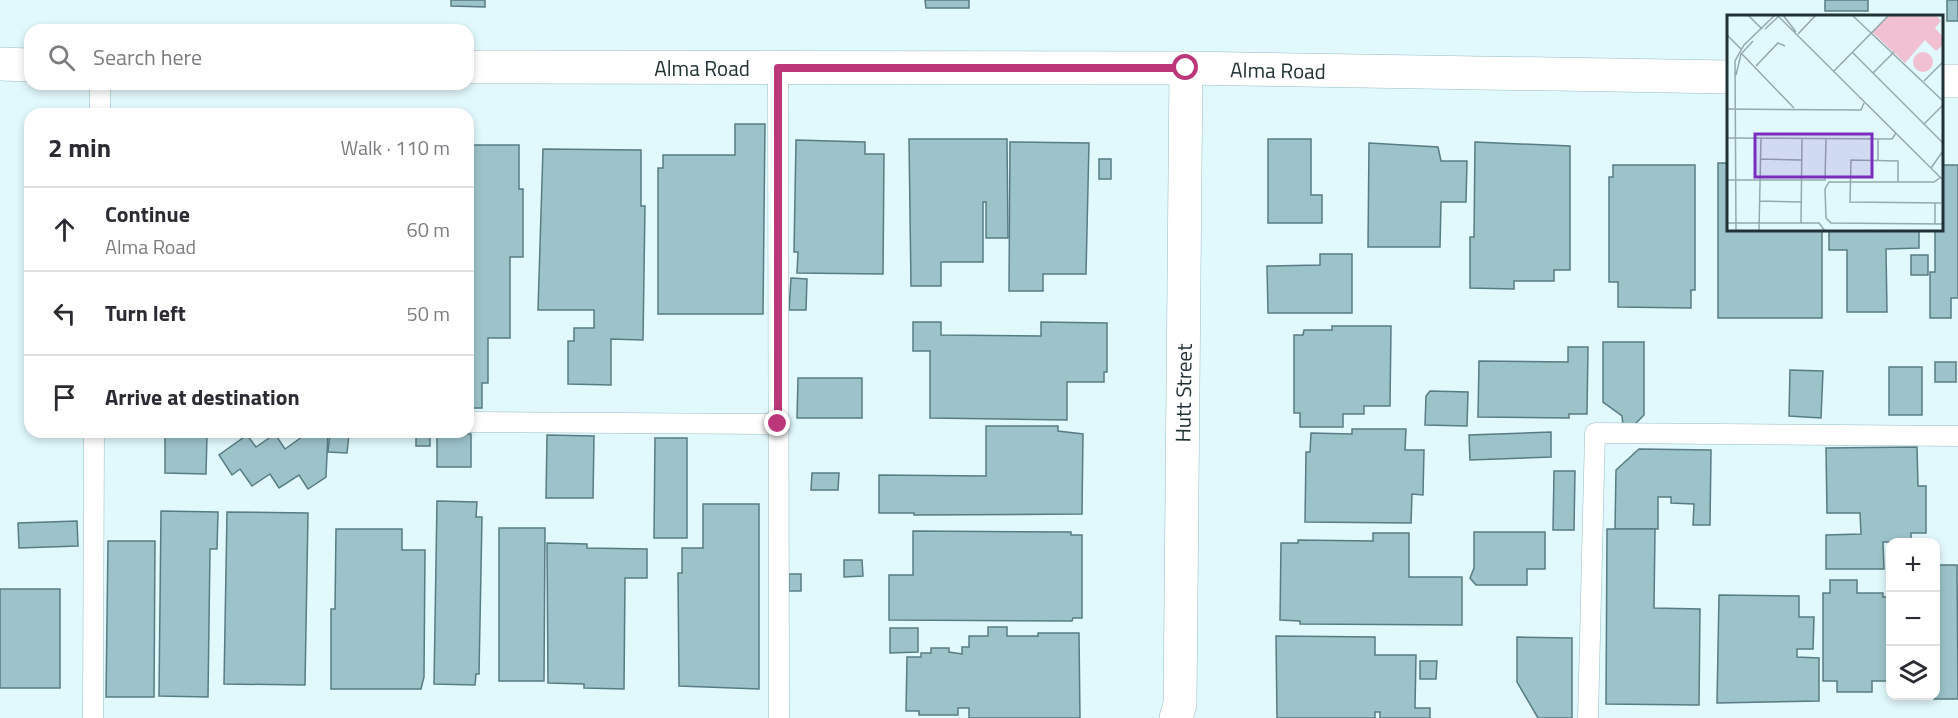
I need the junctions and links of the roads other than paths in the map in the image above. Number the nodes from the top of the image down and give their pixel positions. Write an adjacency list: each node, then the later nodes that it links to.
1 (0, 64): 2 (street)
2 (24, 65)
3 (474, 67): 4 (street, Alma Road)
4 (778, 68): 5 (street, Alma Road); 10 (lane)
5 (1186, 68): 6 (street, Alma Road); 15 (street, Hutt Street)
6 (1727, 77)
7 (100, 90): 8 (lane)
8 (100, 108)
9 (474, 422): 10 (lane)
10 (778, 424): 14 (lane)
11 (1958, 436): 16 (lane)
12 (94, 438): 13 (lane)
13 (93, 718)
14 (779, 718)
15 (1176, 718)
16 (1588, 718)

